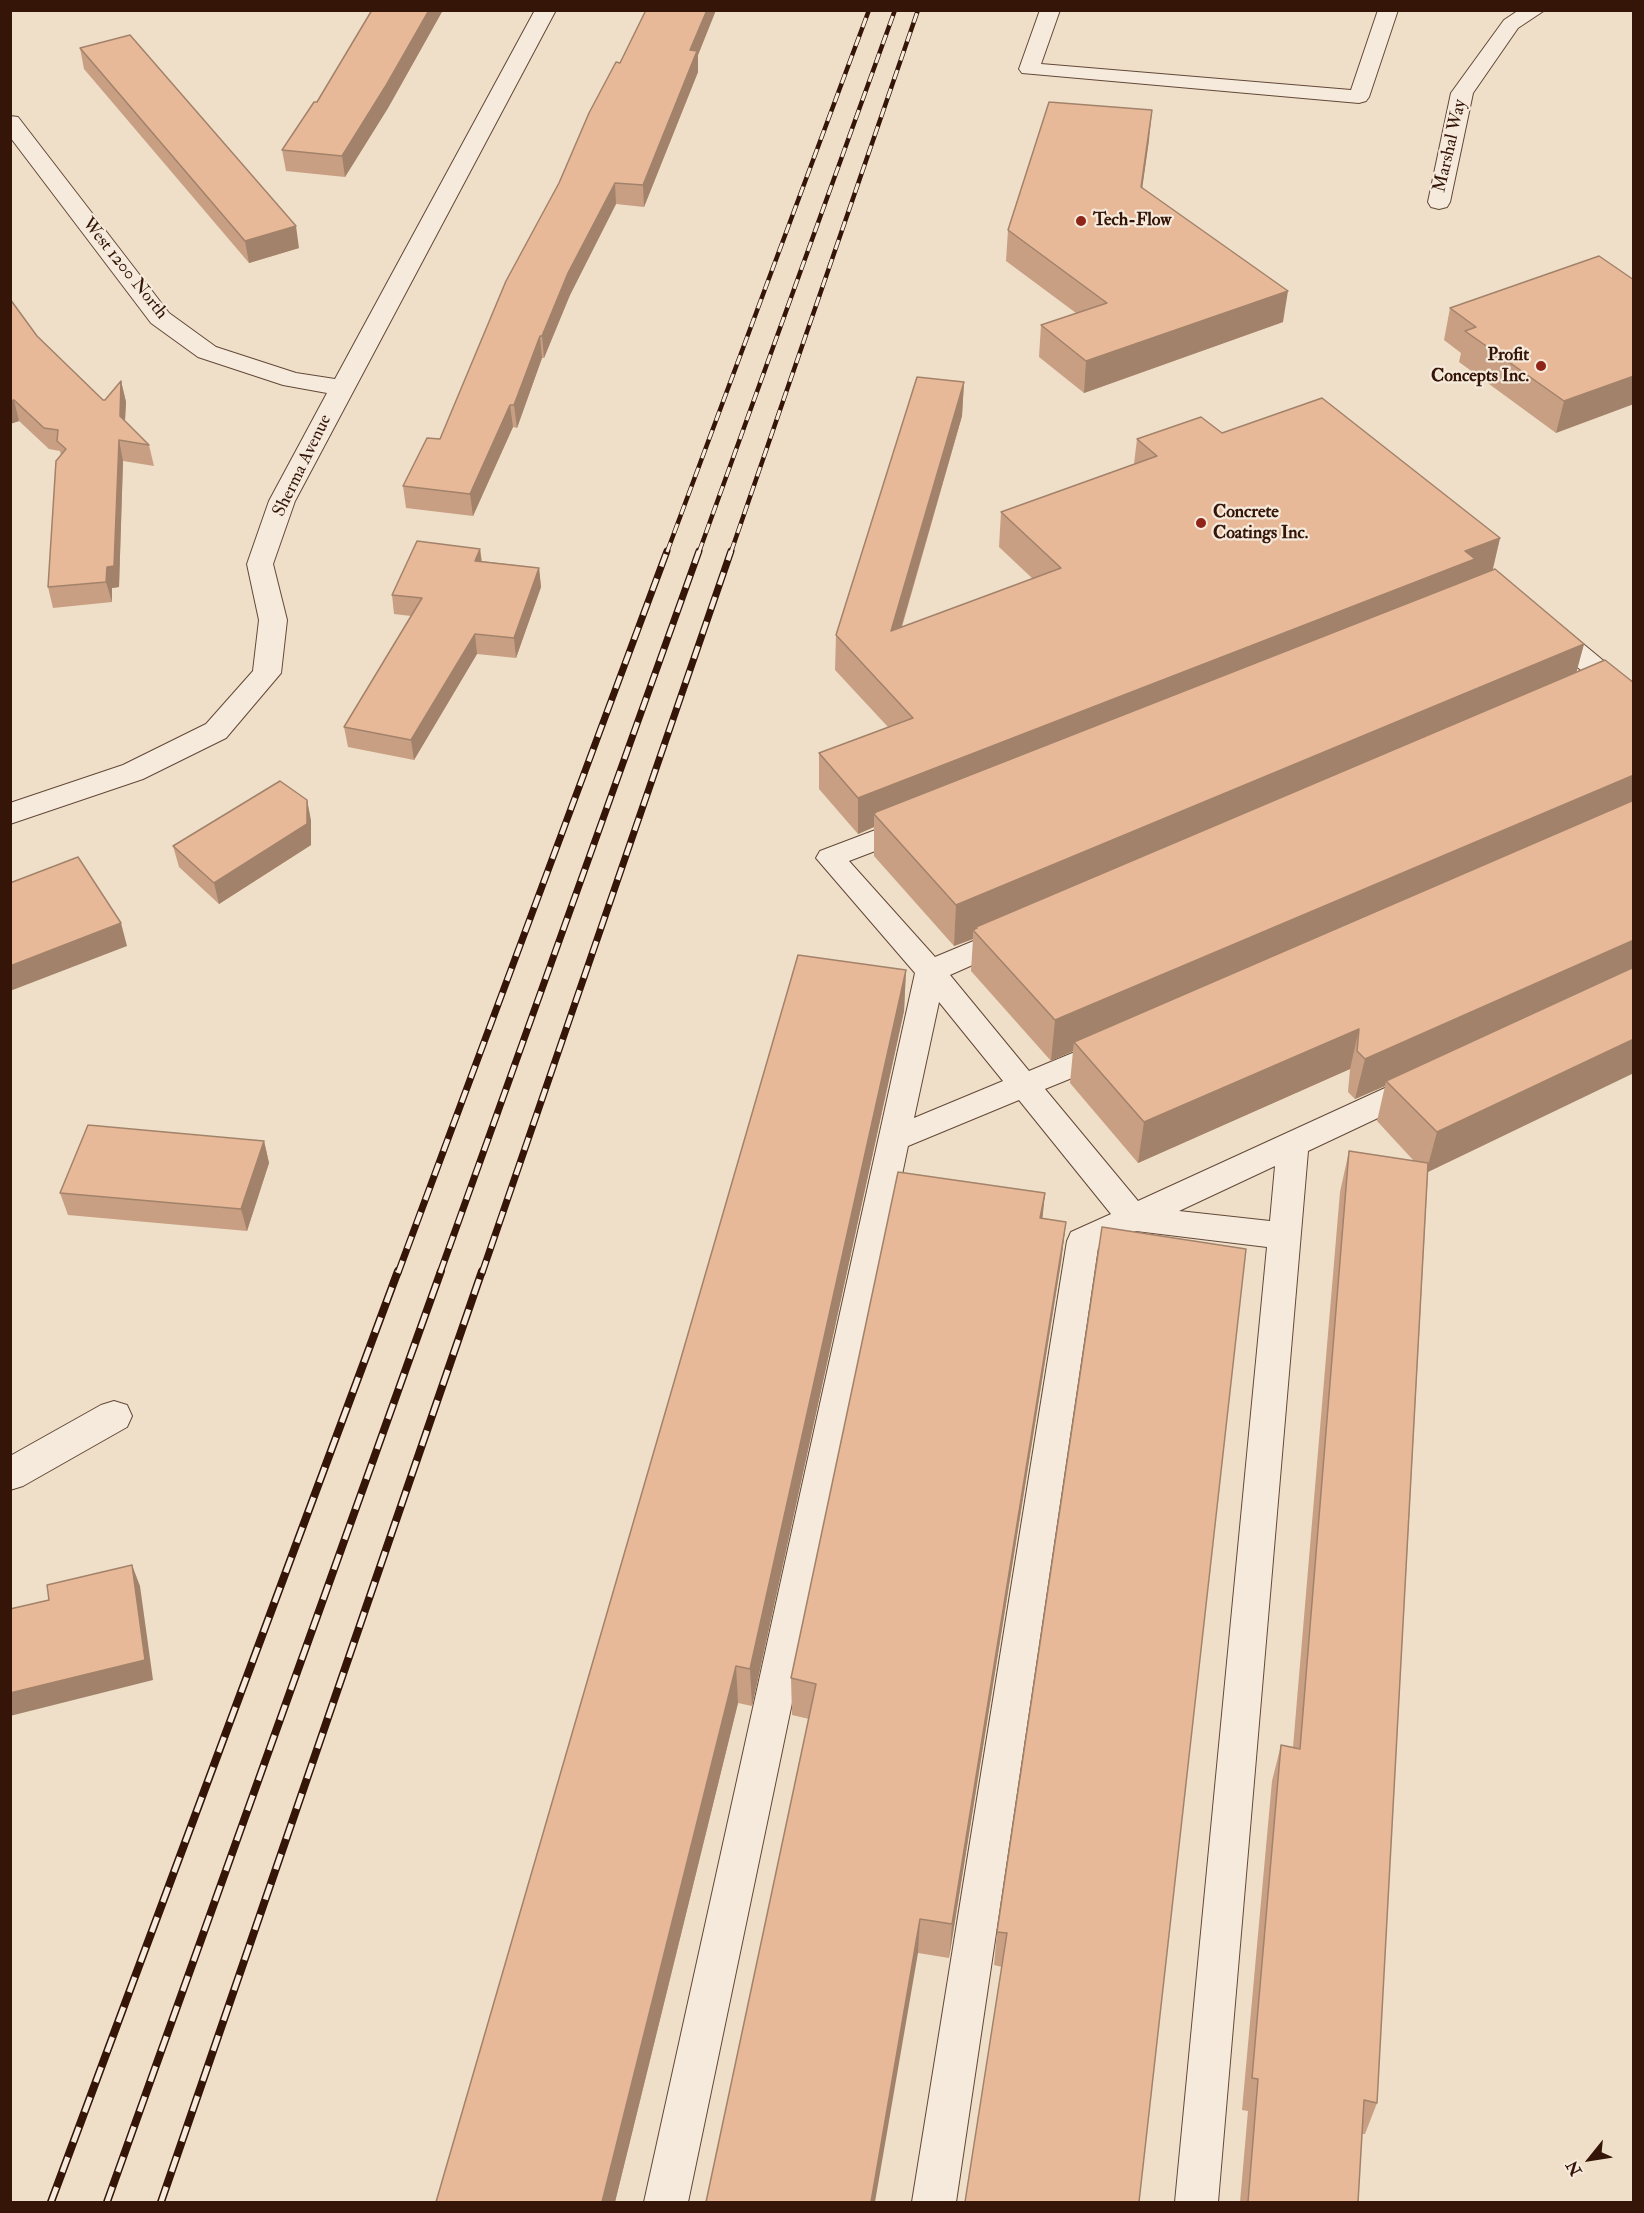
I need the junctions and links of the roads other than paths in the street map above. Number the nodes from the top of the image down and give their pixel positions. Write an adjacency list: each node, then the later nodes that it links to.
1 (546, 10): 7 (street, Sherma Avenue)
2 (1050, 10): 3 (lane)
3 (1388, 10)
4 (1535, 10): 6 (street, Marshal Way)
5 (10, 122): 7 (street, West 1200 North)
6 (1439, 202)
7 (342, 387): 11 (street, Sherma Avenue)
8 (1531, 613): 9 (lane)
9 (1621, 692): 10 (lane)
10 (1576, 696)
11 (10, 814)
12 (940, 814): 14 (lane)
13 (1040, 924): 14 (lane)
14 (930, 971): 17 (lane); 18 (lane)
15 (1133, 1040): 17 (lane)
16 (1453, 1070): 19 (lane)
17 (1025, 1087): 18 (lane); 20 (lane)
18 (894, 1139): 24 (lane)
19 (1293, 1144): 20 (lane); 21 (lane)
20 (1133, 1218): 21 (lane); 25 (lane)
21 (1285, 1236): 26 (lane)
22 (114, 1416): 23 (street)
23 (10, 1475)
24 (666, 2202)
25 (934, 2202)
26 (1197, 2202)

